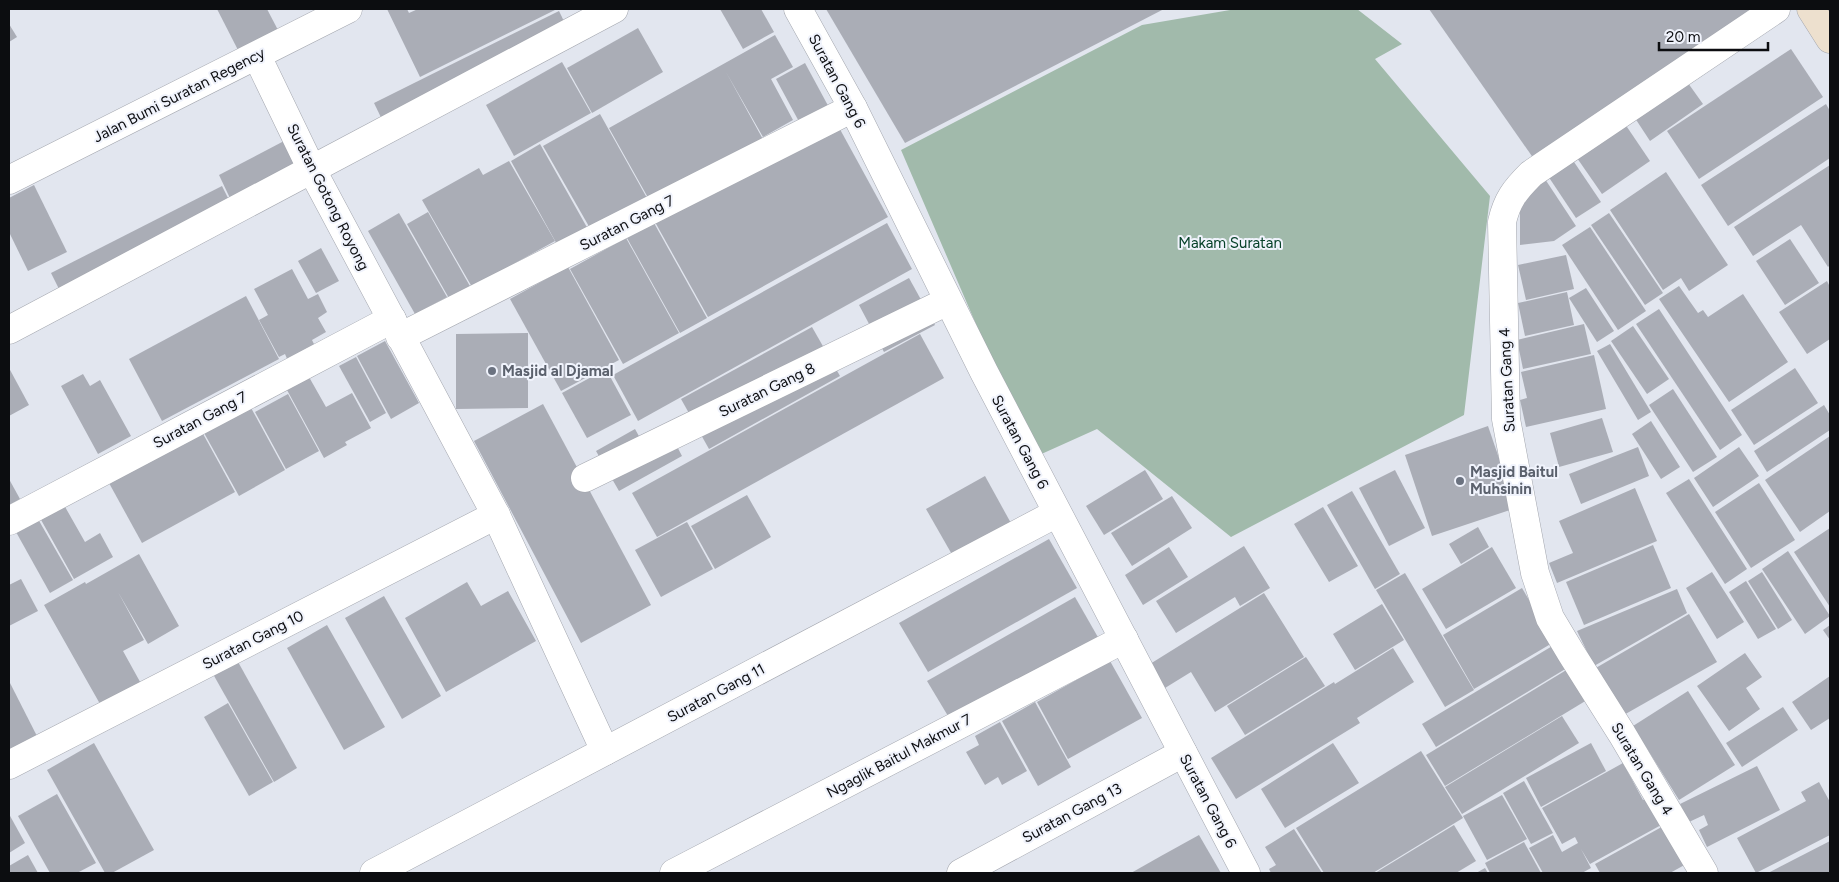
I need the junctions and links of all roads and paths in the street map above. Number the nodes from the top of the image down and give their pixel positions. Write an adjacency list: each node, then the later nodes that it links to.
1 (348, 9): 7 (street, Jalan Bumi Suratan Regency)
2 (614, 9): 9 (street)
3 (798, 9): 8 (street, Suratan Gang 6)
4 (1776, 9): 26 (street, Suratan Gang 4)
5 (1811, 9): 6 (main road)
6 (1830, 39)
7 (257, 56): 9 (street, Suratan Gotong Royong); 10 (street, Jalan Bumi Suratan Regency)
8 (853, 108): 11 (street, Suratan Gang 6); 12 (street, Suratan Gang 7)
9 (312, 170): 12 (street, Suratan Gotong Royong); 13 (street)
10 (9, 180)
11 (948, 301): 14 (street, Suratan Gang 8); 15 (street, Suratan Gang 6)
12 (396, 328): 16 (street, Suratan Gotong Royong); 17 (street, Suratan Gang 7)
13 (9, 330)
14 (585, 478)
15 (1058, 513): 18 (street, Suratan Gang 6); 19 (street, Suratan Gang 11)
16 (496, 515): 19 (street, Suratan Gotong Royong); 21 (street, Suratan Gang 10)
17 (9, 522)
18 (1124, 639): 20 (street, Suratan Gang 6); 23 (street, Ngaglik Baitul Makmur 7)
19 (605, 751): 22 (street, Suratan Gang 11)
20 (1183, 753): 24 (street, Suratan Gang 13); 25 (street, Suratan Gang 6)
21 (9, 765)
22 (374, 873)
23 (674, 873)
24 (960, 873)
25 (1246, 873)
26 (1704, 873)

